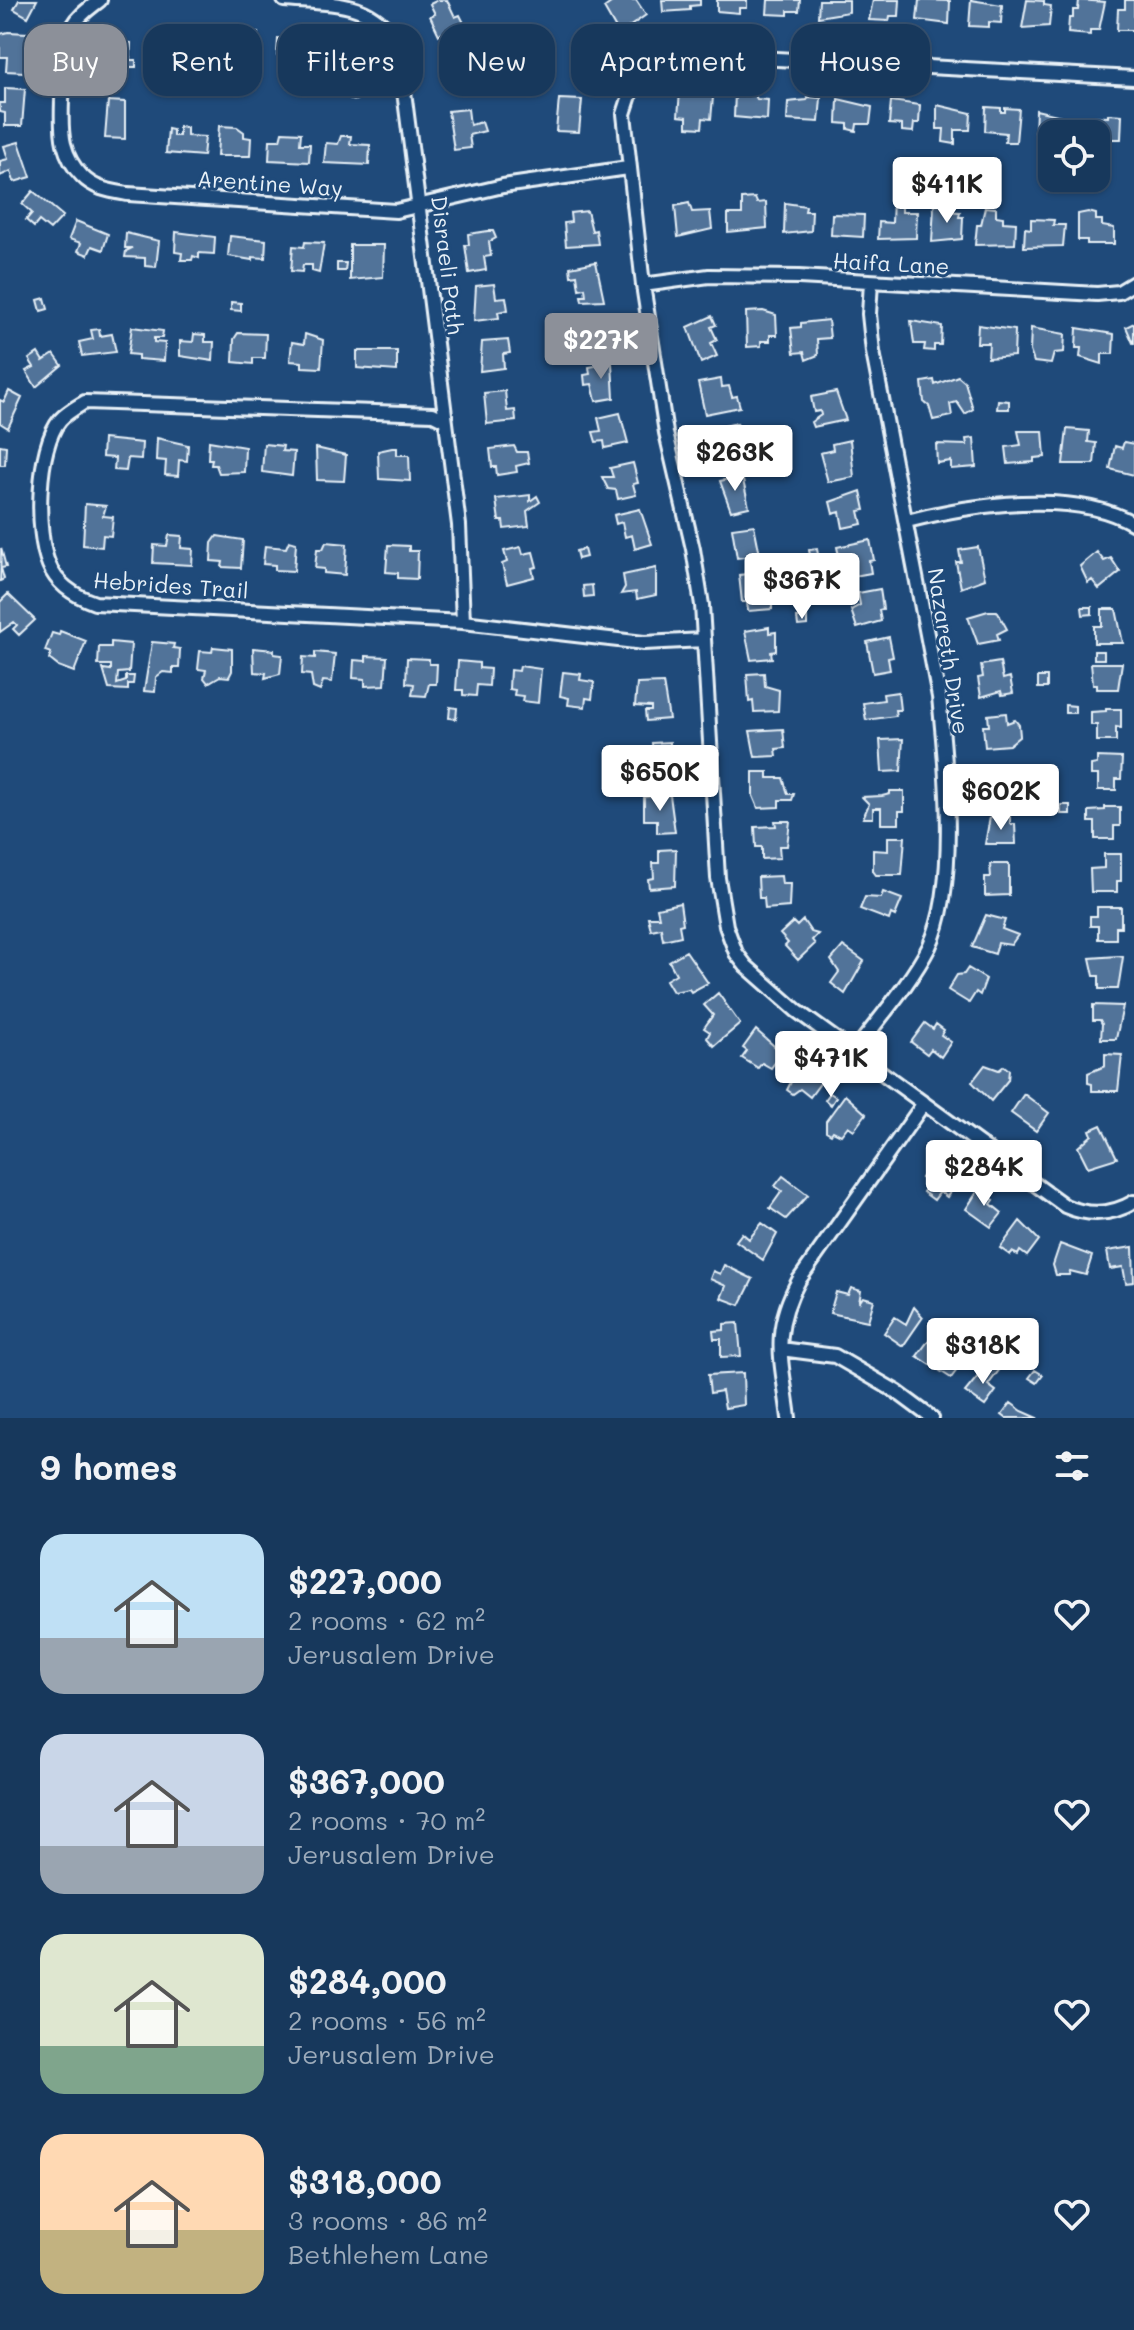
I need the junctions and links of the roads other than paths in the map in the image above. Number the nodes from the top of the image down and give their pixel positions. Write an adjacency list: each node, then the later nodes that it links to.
1 (100, 0): 5 (street, Arentine Way)
2 (284, 0): 5 (street, Disraeli Path)
3 (1134, 78): 4 (street)
4 (628, 168): 5 (street, Arentine Way); 8 (street)
5 (421, 208): 9 (street, Disraeli Path)
6 (871, 282): 7 (street, Haifa Lane); 8 (street, Haifa Lane); 10 (street, Nazareth Drive)
7 (1134, 283)
8 (643, 285): 13 (street)
9 (445, 420): 12 (street, Disraeli Path); 12 (street, Hebrides Trail)
10 (907, 521): 11 (street); 14 (street, Nazareth Drive)
11 (1134, 524)
12 (463, 622): 13 (street, Hebrides Trail)
13 (704, 640): 14 (street)
14 (854, 1052): 15 (street)
15 (924, 1103): 16 (street); 17 (street)
16 (1134, 1202)
17 (781, 1349): 18 (street); 19 (street)
18 (789, 1418)
19 (932, 1418)

